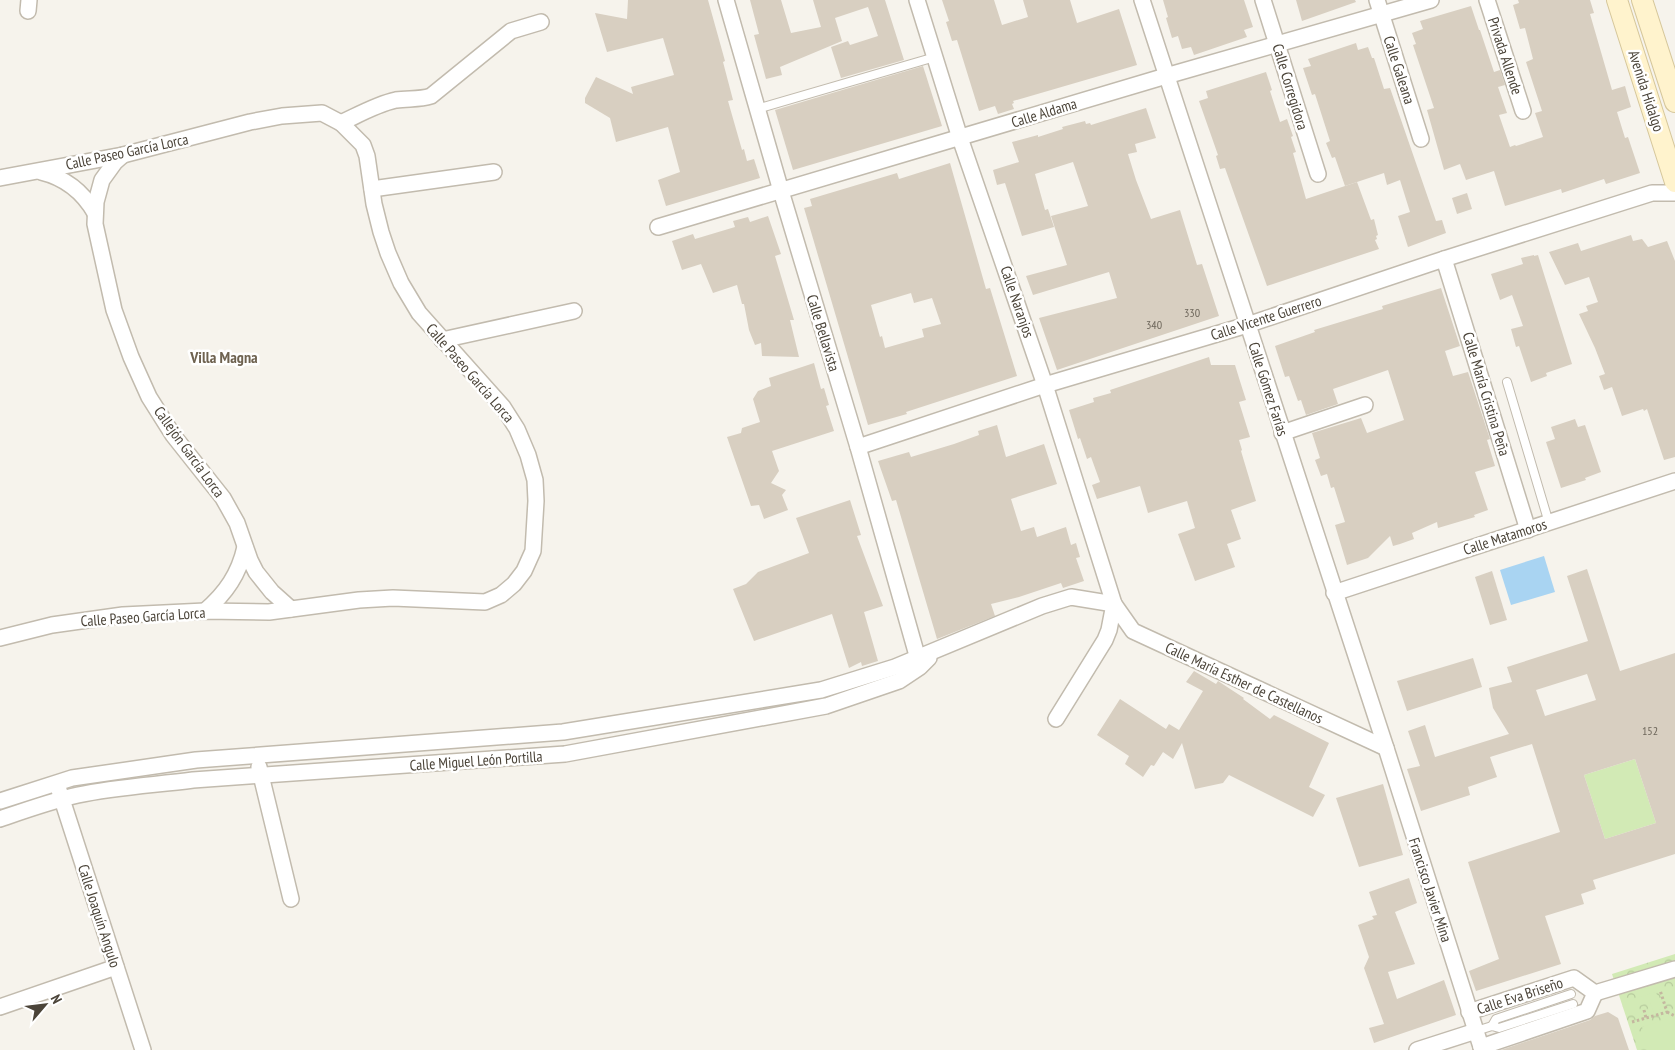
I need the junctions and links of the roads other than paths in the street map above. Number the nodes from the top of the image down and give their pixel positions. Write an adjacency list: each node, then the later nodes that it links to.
1 (726, 0): 15 (street, Calle Bellavista)
2 (917, 0): 12 (street, Calle Naranjos)
3 (1142, 0): 13 (street, Calle Gómez Farías)
4 (1263, 0): 11 (street, Calle Corregidora)
5 (1432, 0): 9 (street, Calle Aldama)
6 (1487, 0): 16 (street, Privada Allende)
7 (1617, 0): 25 (main road, Avenida Hidalgo)
8 (1642, 0): 14 (main road, Avenida Hidalgo)
9 (1379, 7): 11 (street, Calle Aldama); 19 (street, Calle Galeana)
10 (541, 22): 17 (street)
11 (1277, 45): 13 (street, Calle Aldama); 23 (street, Calle Corregidora)
12 (935, 57): 15 (lane); 18 (street, Calle Naranjos)
13 (1166, 76): 18 (street, Calle Aldama); 33 (street, Calle Gómez Farías)
14 (1675, 102)
15 (757, 110): 27 (street, Calle Bellavista)
16 (1523, 111)
17 (341, 123): 20 (street, Calle Paseo García Lorca); 26 (street, Calle Paseo García Lorca)
18 (960, 138): 27 (street, Calle Aldama); 36 (street, Calle Naranjos)
19 (1421, 139)
20 (124, 155): 21 (street, Calle Paseo García Lorca); 29 (street, Callejón García Lorca)
21 (37, 171): 24 (street, Calle Paseo García Lorca); 29 (street)
22 (494, 172): 26 (street)
23 (1318, 174)
24 (0, 178)
25 (1675, 182)
26 (372, 189): 34 (street, Calle Paseo García Lorca)
27 (781, 191): 30 (street, Calle Aldama); 39 (street, Calle Bellavista)
28 (1675, 193): 31 (street, Calle Vicente Guerrero)
29 (96, 213): 43 (street, Callejón García Lorca)
30 (658, 227)
31 (1444, 259): 33 (street, Calle Vicente Guerrero); 42 (street, Calle María Cristina Peña)
32 (574, 311): 34 (street)
33 (1248, 325): 36 (street, Calle Vicente Guerrero); 38 (street, Calle Gómez Farías)
34 (442, 340): 46 (street, Calle Paseo García Lorca)
35 (1507, 382): 41 (lane)
36 (1045, 384): 39 (street, Calle Vicente Guerrero); 45 (street, Calle Naranjos)
37 (1365, 405): 38 (street)
38 (1282, 432): 44 (street, Calle Gómez Farías)
39 (858, 447): 49 (street, Calle Bellavista)
40 (1675, 481): 41 (street, Calle Matamoros)
41 (1549, 523): 42 (street, Calle Matamoros)
42 (1528, 530): 44 (street, Calle Matamoros)
43 (245, 547): 46 (street, Callejón García Lorca); 47 (street)
44 (1334, 593): 52 (street, Calle Gómez Farías)
45 (1114, 604): 49 (street, Calle Miguel León Portilla); 50 (street); 52 (street, Calle María Esther de Castellanos)
46 (291, 609): 47 (street, Calle Paseo García Lorca)
47 (205, 611): 48 (street, Calle Paseo García Lorca)
48 (0, 638)
49 (919, 662): 51 (street, Calle Miguel León Portilla); 53 (street, Calle Miguel León Portilla)
50 (1056, 719)
51 (563, 732): 53 (street); 54 (street, Calle Miguel León Portilla)
52 (1386, 748): 67 (street, Francisco Javier Mina)
53 (565, 754): 55 (street, Calle Miguel León Portilla)
54 (256, 756): 55 (street); 56 (street, Calle Miguel León Portilla)
55 (260, 776): 57 (street, Calle Miguel León Portilla); 60 (street)
56 (56, 782): 57 (street, Calle Joaquín Angulo); 58 (street, Calle Miguel León Portilla)
57 (62, 799): 59 (street, Calle Miguel León Portilla); 61 (street, Calle Joaquín Angulo)
58 (0, 801)
59 (0, 819)
60 (291, 899)
61 (116, 966): 66 (street); 71 (street, Calle Joaquín Angulo)
62 (1675, 969): 63 (street)
63 (1595, 993): 67 (street, Calle Eva Briseño); 70 (street)
64 (1571, 994): 68 (lane)
65 (1574, 1004): 68 (lane)
66 (0, 1007)
67 (1469, 1012): 69 (street, Francisco Javier Mina)
68 (1492, 1026): 69 (lane)
69 (1476, 1031): 70 (street, Francisco Javier Mina); 72 (street, Calle Eva Briseño)
70 (1481, 1048)
71 (143, 1050)
72 (1417, 1050)

